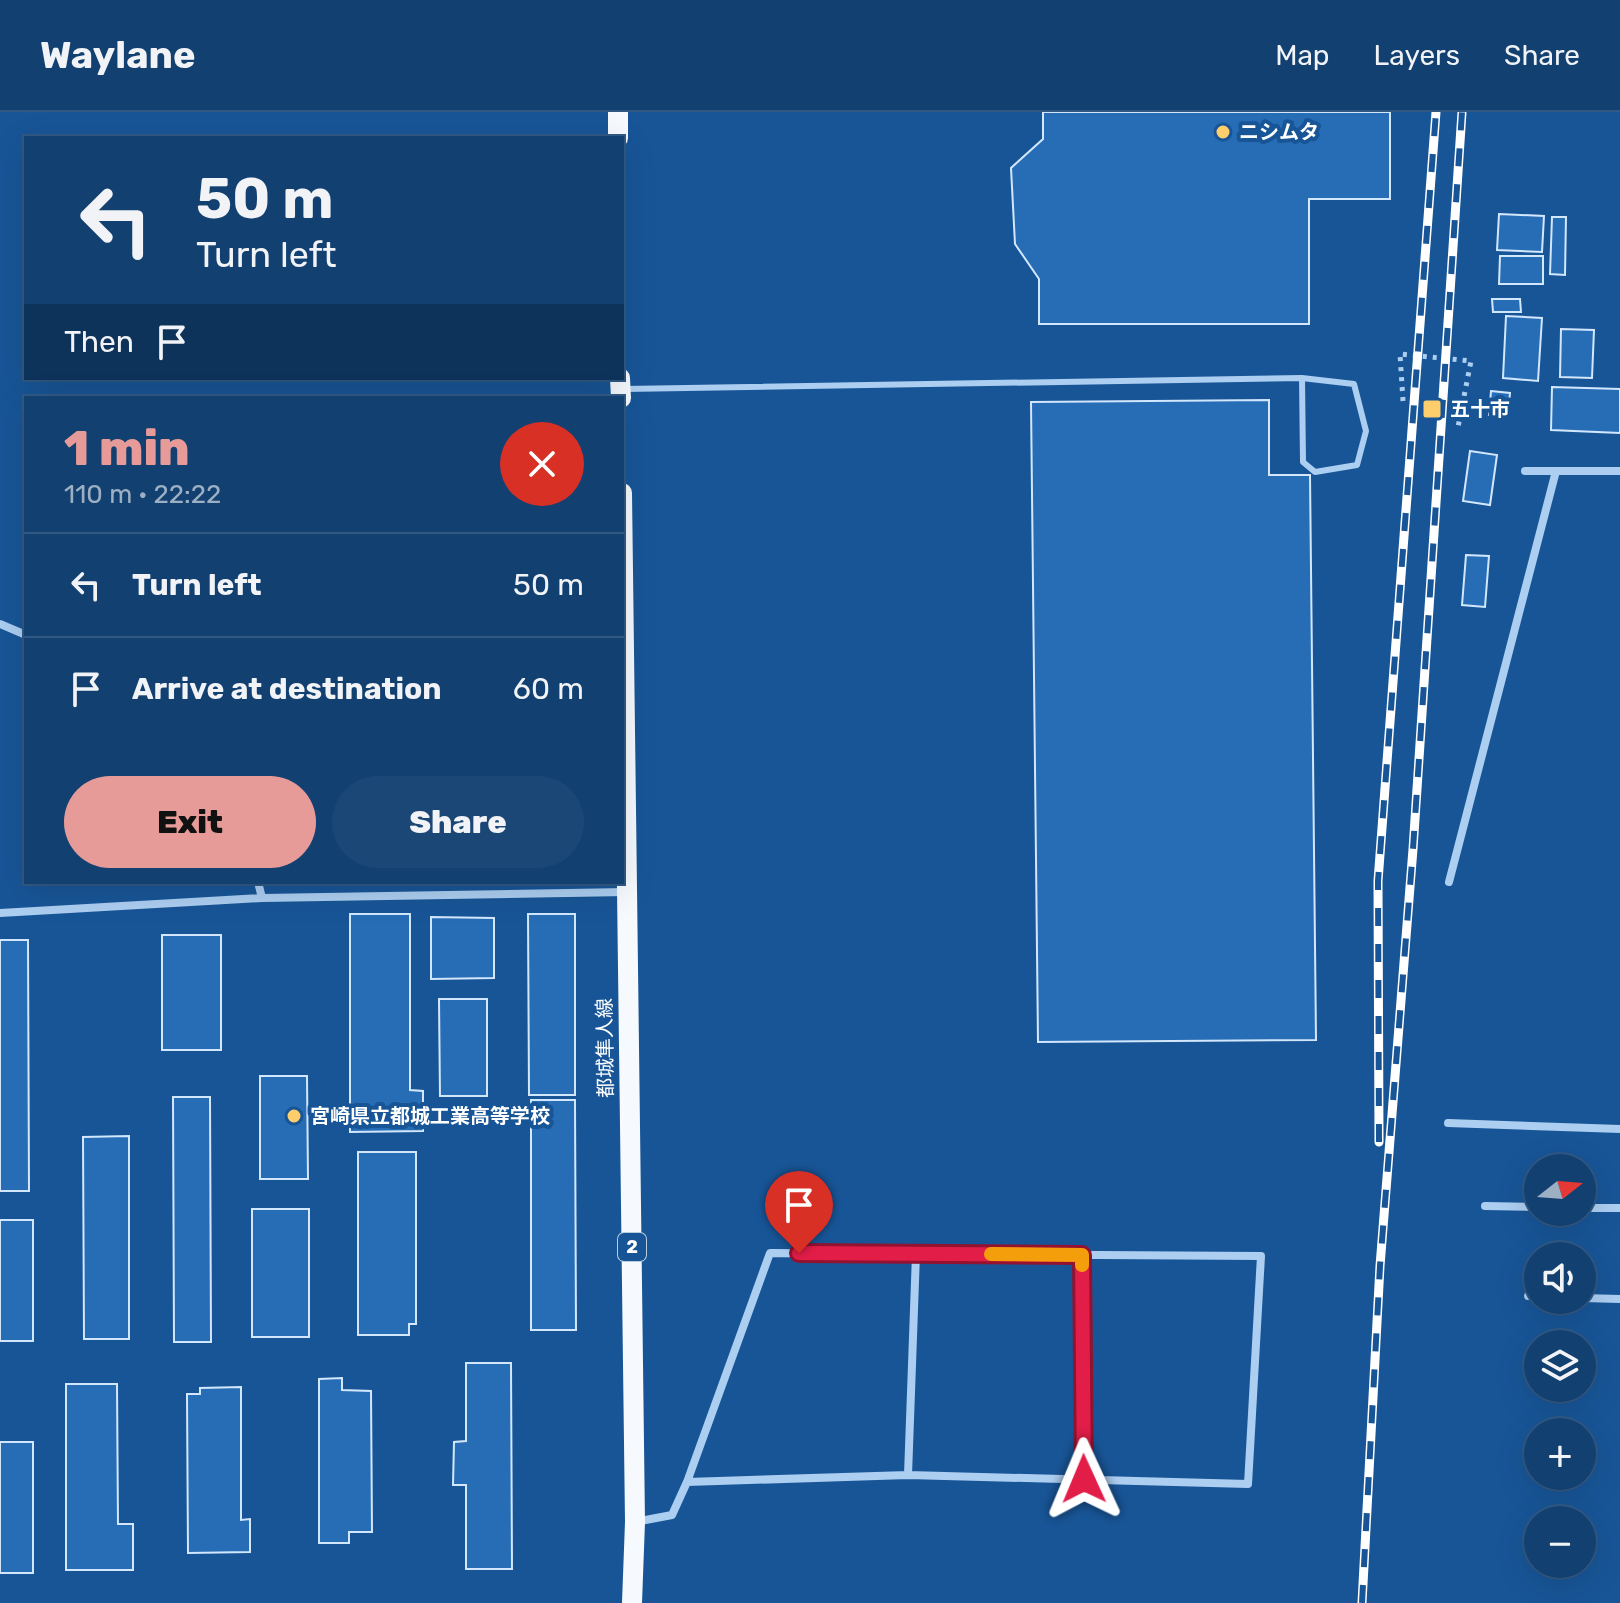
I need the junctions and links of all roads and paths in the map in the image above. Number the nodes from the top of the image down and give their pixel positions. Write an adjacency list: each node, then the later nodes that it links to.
1 (618, 112): 2 (main road)
2 (618, 136)
3 (1302, 378): 3 (lane); 4 (lane)
4 (620, 388)
5 (1403, 401): 6 (path)
6 (1458, 427)
7 (1525, 471): 8 (street)
8 (1556, 471): 9 (street); 13 (street)
9 (1620, 471)
10 (0, 624): 12 (street)
11 (624, 626): 15 (main road, 都城隼人線 / 2)
12 (24, 634)
13 (1449, 882)
14 (258, 884): 16 (street)
15 (628, 892): 16 (street); 31 (main road, 都城隼人線 / 2)
16 (262, 898): 17 (street)
17 (0, 913)
18 (1448, 1123): 19 (street)
19 (1620, 1129)
20 (1485, 1206): 21 (street)
21 (1524, 1207)
22 (1596, 1208): 23 (street)
23 (1620, 1208)
24 (916, 1254): 25 (street); 28 (street); 30 (street)
25 (1082, 1255): 29 (street); 29 (street)
26 (1596, 1298): 27 (street)
27 (1620, 1299)
28 (908, 1475): 29 (street); 30 (street)
29 (1084, 1479)
30 (687, 1482): 31 (street)
31 (635, 1522): 32 (main road, 都城隼人線 / 2)
32 (632, 1603)

